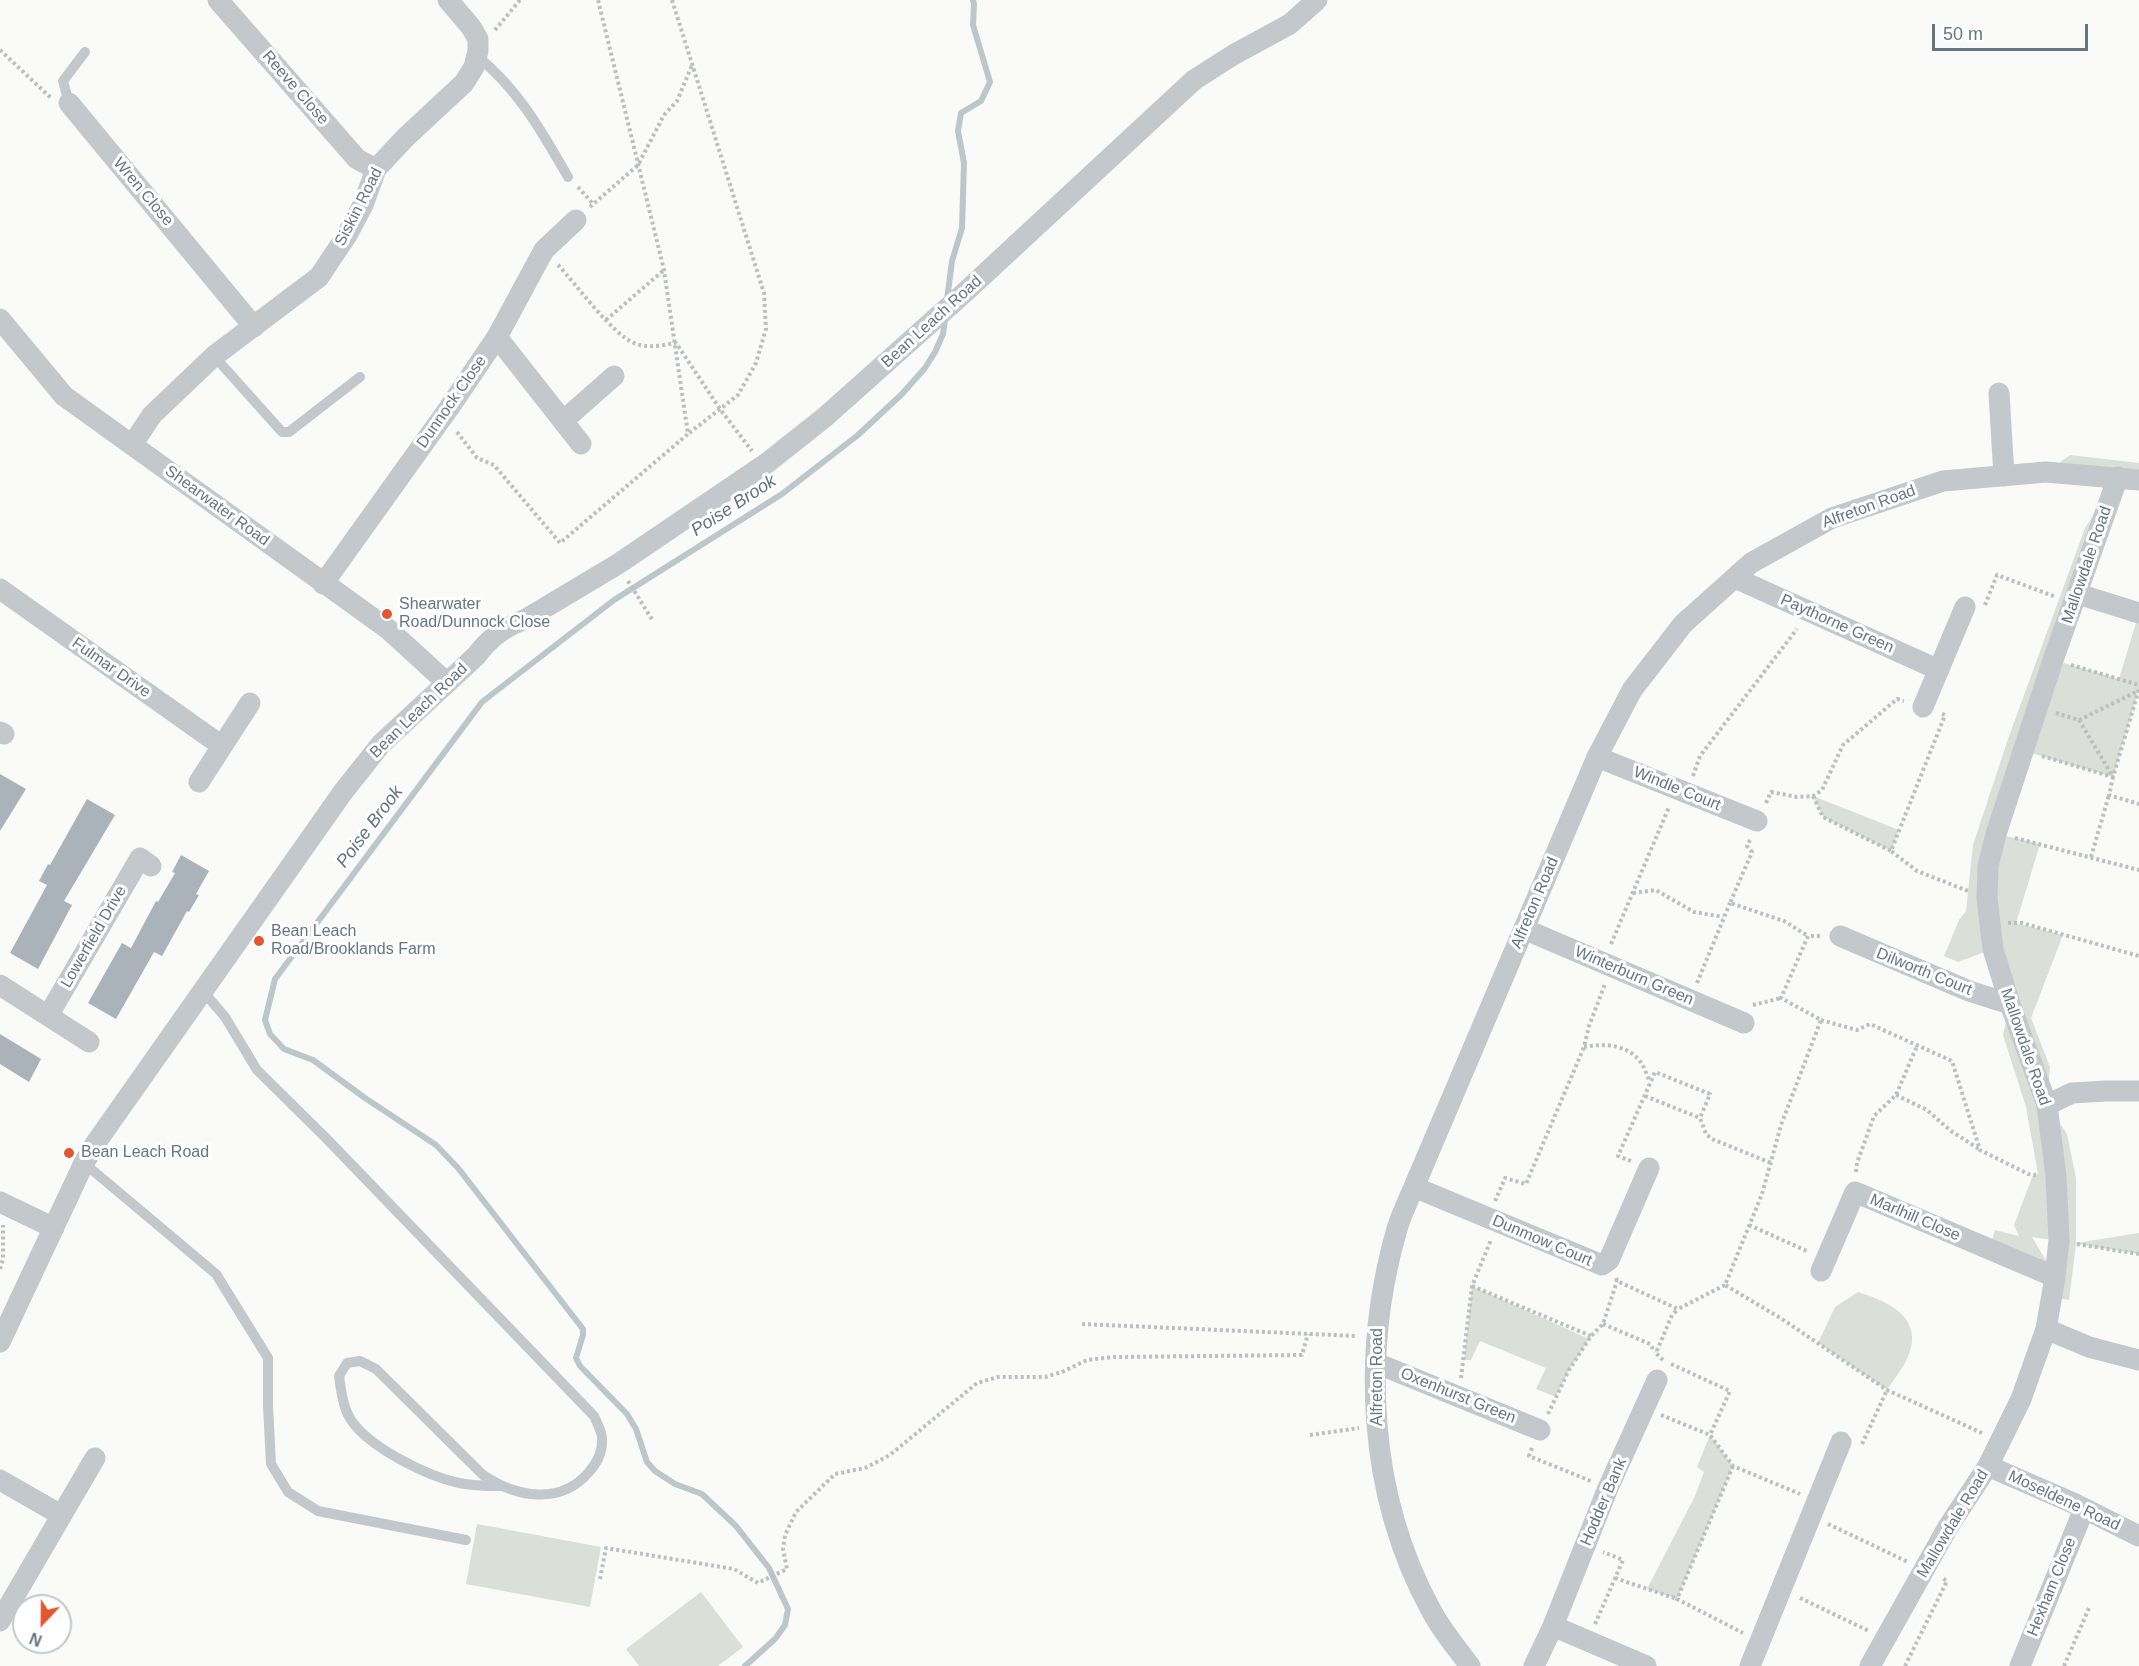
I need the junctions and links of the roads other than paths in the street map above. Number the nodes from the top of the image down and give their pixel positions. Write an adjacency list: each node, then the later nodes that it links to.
1 (218, 0): 7 (street, Reeve Close)
2 (448, 0): 5 (street)
3 (1317, 0): 30 (street, Bean Leach Road)
4 (85, 52): 6 (lane)
5 (478, 53): 7 (street, Siskin Road); 8 (lane)
6 (69, 103): 11 (street, Wren Close)
7 (376, 169): 11 (street, Siskin Road)
8 (568, 177)
9 (576, 220): 12 (street, Dunnock Close)
10 (0, 319): 19 (street, Shearwater Road)
11 (254, 327): 13 (street, Siskin Road)
12 (497, 337): 17 (street); 24 (street, Dunnock Close)
13 (214, 356): 15 (lane); 19 (street, Siskin Road)
14 (614, 376): 17 (street)
15 (360, 377)
16 (2000, 393): 20 (street)
17 (563, 421): 18 (street)
18 (581, 444)
19 (132, 445): 24 (street, Shearwater Road)
20 (2004, 476): 21 (street, Alfreton Road); 23 (street, Alfreton Road)
21 (2118, 477): 22 (street, Alfreton Road); 26 (street, Mallowdale Road)
22 (2139, 480)
23 (1735, 578): 29 (street, Paythorne Green); 34 (street, Alfreton Road)
24 (323, 584): 30 (street, Shearwater Road)
25 (0, 589): 33 (street, Fulmar Drive)
26 (2076, 599): 28 (street); 42 (street, Mallowdale Road)
27 (1965, 607): 29 (street)
28 (2139, 613)
29 (1939, 670): 32 (street)
30 (446, 682): 41 (street, Bean Leach Road)
31 (250, 703): 33 (street)
32 (1923, 707)
33 (222, 746): 35 (street)
34 (1598, 757): 36 (street, Windle Court); 38 (street, Alfreton Road)
35 (199, 782)
36 (1757, 821)
37 (140, 858): 43 (street, Lowerfield Drive)
38 (1524, 929): 44 (street, Winterburn Green); 50 (street, Alfreton Road)
39 (1840, 936): 42 (street, Dilworth Court)
40 (0, 985): 43 (street)
41 (202, 990): 48 (street, Bean Leach Road); 65 (lane)
42 (2010, 1004): 47 (street, Mallowdale Road)
43 (48, 1016): 45 (street)
44 (1744, 1023)
45 (89, 1042)
46 (2139, 1091): 47 (street)
47 (2047, 1105): 54 (street, Mallowdale Road)
48 (84, 1163): 52 (street, Bean Leach Road); 69 (lane)
49 (1649, 1168): 50 (street, Dunmow Court)
50 (1414, 1187): 58 (street, Alfreton Road)
51 (1, 1202): 52 (street)
52 (54, 1228): 56 (street, Bean Leach Road)
53 (1823, 1266): 54 (street, Marlhill Close)
54 (2055, 1277): 55 (street, Mallowdale Road)
55 (2046, 1329): 57 (street); 63 (street, Mallowdale Road)
56 (0, 1342)
57 (2139, 1360)
58 (1376, 1363): 60 (street, Oxenhurst Green); 72 (street, Alfreton Road)
59 (1660, 1371): 71 (street, Hodder Bank)
60 (1540, 1430)
61 (1841, 1442): 75 (street)
62 (95, 1458): 67 (street)
63 (1988, 1466): 66 (street, Moseldene Road); 76 (street, Mallowdale Road)
64 (0, 1480): 67 (street)
65 (501, 1486): 65 (lane)
66 (2084, 1509): 68 (street, Moseldene Road); 77 (street, Hexham Close)
67 (61, 1515): 70 (street)
68 (2139, 1536)
69 (466, 1540)
70 (0, 1621)
71 (1553, 1626): 73 (street, Hodder Bank); 74 (street)
72 (1470, 1666)
73 (1534, 1666)
74 (1646, 1666)
75 (1750, 1666)
76 (1870, 1666)
77 (2020, 1666)

